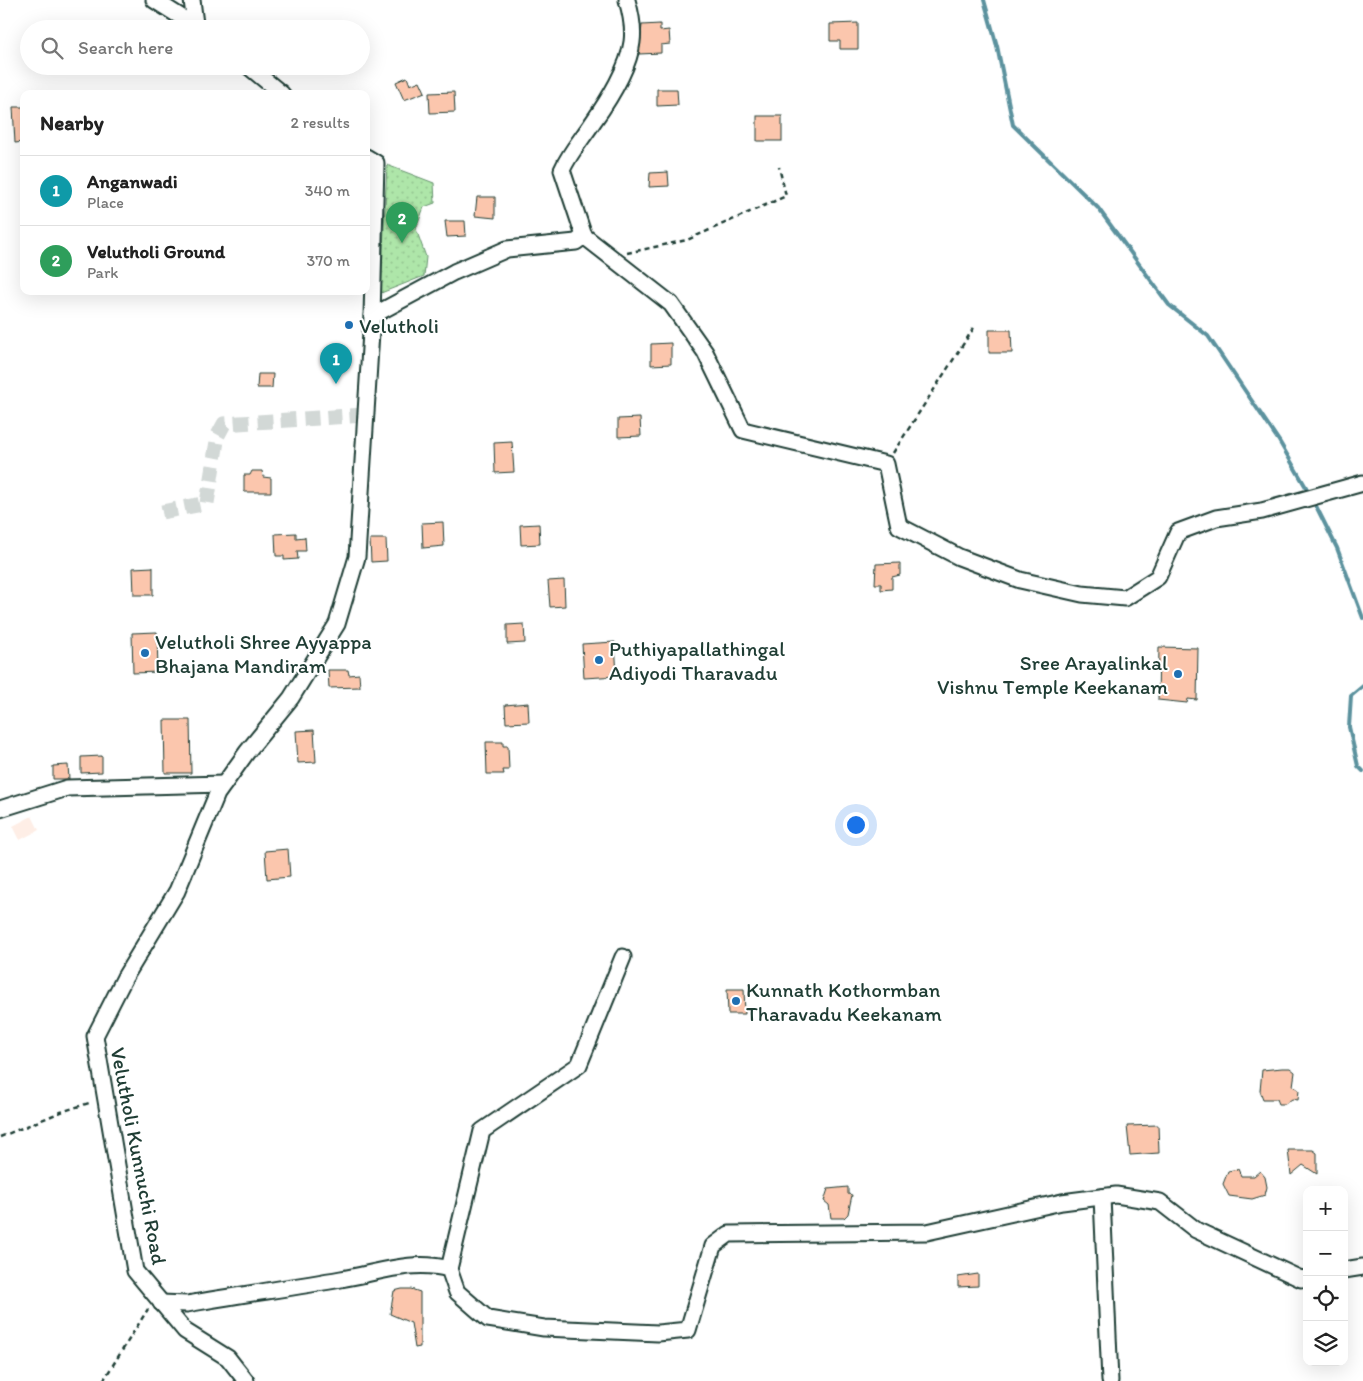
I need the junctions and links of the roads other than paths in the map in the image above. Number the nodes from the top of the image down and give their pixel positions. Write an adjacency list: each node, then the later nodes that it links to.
1 (154, 0): 4 (street)
2 (192, 0): 5 (street)
3 (627, 0): 9 (street)
4 (187, 20)
5 (196, 20)
6 (259, 75): 7 (street)
7 (277, 90)
8 (370, 159): 10 (street, Velutholi Kunnuchi Road)
9 (584, 236): 10 (street); 11 (street)
10 (372, 316): 12 (street, Velutholi Kunnuchi Road)
11 (1363, 483)
12 (224, 784): 13 (street); 20 (street, Velutholi Kunnuchi Road)
13 (0, 809)
14 (623, 957): 17 (street)
15 (1102, 1197): 17 (street); 19 (street); 22 (street)
16 (1363, 1267): 18 (street)
17 (449, 1269): 20 (street)
18 (1348, 1269)
19 (1303, 1279)
20 (158, 1300): 21 (street, Velutholi Kunnuchi Road)
21 (246, 1381)
22 (1110, 1381)

